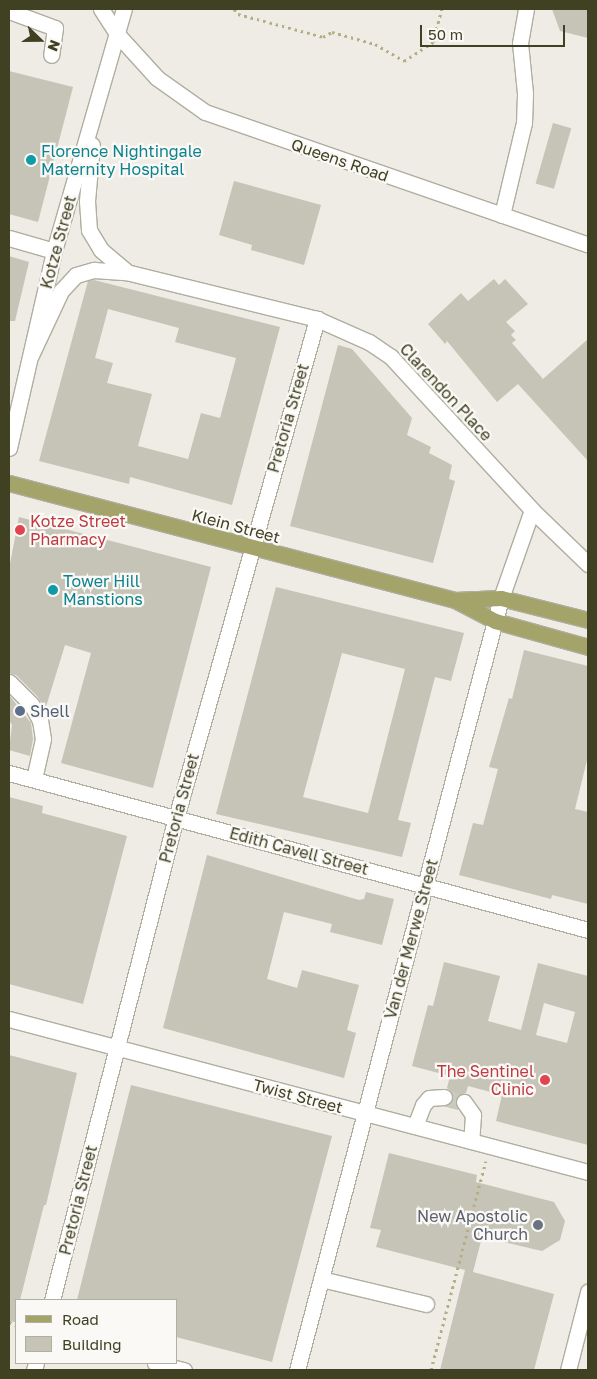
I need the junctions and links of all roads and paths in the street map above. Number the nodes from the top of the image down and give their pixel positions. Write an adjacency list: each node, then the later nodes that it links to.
1 (101, 9): 7 (street, Queens Road)
2 (124, 9): 7 (street, Kotze Street)
3 (234, 9): 4 (path)
4 (442, 9)
5 (526, 9): 10 (street)
6 (9, 11): 8 (street)
7 (117, 34): 9 (street, Kotze Street); 10 (street, Queens Road)
8 (52, 55)
9 (96, 108): 13 (street, Kotze Street); 14 (street, Clarendon Place)
10 (502, 215): 12 (street, Queens Road)
11 (9, 238): 13 (street)
12 (588, 245)
13 (54, 251): 16 (street, Kotze Street)
14 (126, 272): 15 (street, Clarendon Place); 16 (street, Clarendon Place)
15 (317, 319): 20 (street, Clarendon Place); 21 (street, Pretoria Street)
16 (31, 355): 17 (street, Kotze Street)
17 (14, 409): 18 (street, Kotze Street)
18 (9, 448)
19 (9, 483): 21 (main road, Klein Street)
20 (532, 510): 22 (street, Clarendon Place); 23 (street, Van der Merwe Street)
21 (250, 548): 24 (main road, Klein Street); 31 (street, Pretoria Street)
22 (588, 564)
23 (501, 598): 24 (main road, Klein Street); 25 (main road, Klein Street); 26 (street, Van der Merwe Street)
24 (455, 600): 26 (main road, Klein Street)
25 (588, 620)
26 (495, 621): 27 (main road); 32 (street, Van der Merwe Street)
27 (588, 647)
28 (10, 687): 30 (street)
29 (9, 773): 30 (street, Edith Cavell Street)
30 (34, 779): 31 (street, Edith Cavell Street)
31 (176, 818): 32 (street, Edith Cavell Street); 35 (street, Pretoria Street)
32 (425, 885): 33 (street, Edith Cavell Street); 38 (street, Van der Merwe Street)
33 (588, 930)
34 (9, 1019): 35 (street, Twist Street)
35 (117, 1048): 38 (street, Twist Street); 45 (street, Pretoria Street)
36 (444, 1097): 39 (street)
37 (464, 1102): 40 (street)
38 (365, 1113): 39 (street, Twist Street); 43 (street, Van der Merwe Street)
39 (415, 1126): 40 (street, Twist Street)
40 (471, 1141): 41 (street, Twist Street)
41 (490, 1146): 42 (street, Twist Street); 48 (path)
42 (588, 1172)
43 (321, 1279): 46 (street); 47 (street, Van der Merwe Street)
44 (588, 1292): 49 (street)
45 (52, 1299)
46 (426, 1304)
47 (297, 1370)
48 (431, 1370)
49 (568, 1370)

